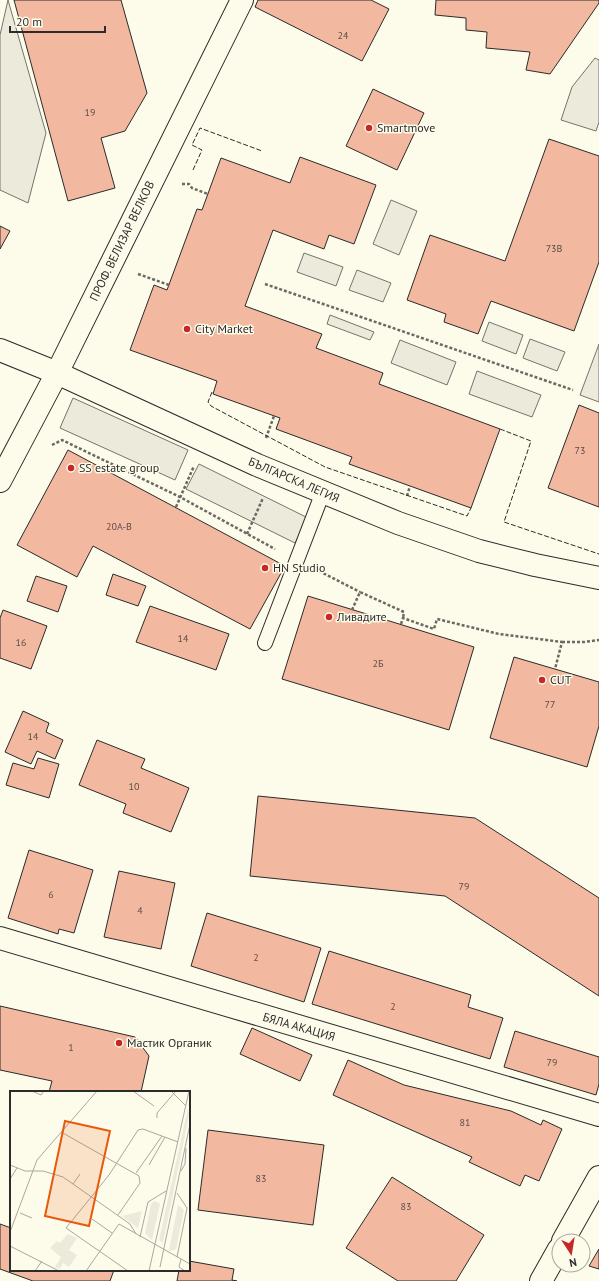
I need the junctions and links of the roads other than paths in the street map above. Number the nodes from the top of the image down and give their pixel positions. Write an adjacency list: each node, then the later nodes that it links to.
1 (242, 0): 3 (street, ПРОФ. ВЕЛИЗАР ВЕЛКОВ)
2 (0, 350): 3 (street, БЪЛГАРСКА ЛЕГИЯ)
3 (57, 373): 4 (street, ПРОФ. ВЕЛИЗАР ВЕЛКОВ); 5 (street, БЪЛГАРСКА ЛЕГИЯ)
4 (0, 481)
5 (323, 492): 6 (street, БЪЛГАРСКА ЛЕГИЯ); 7 (lane)
6 (599, 578)
7 (265, 643)
8 (0, 938): 9 (street, БЯЛА АКАЦИЯ)
9 (599, 1115)
10 (599, 1177): 11 (street)
11 (568, 1233)
12 (551, 1263): 13 (street)
13 (541, 1281)

